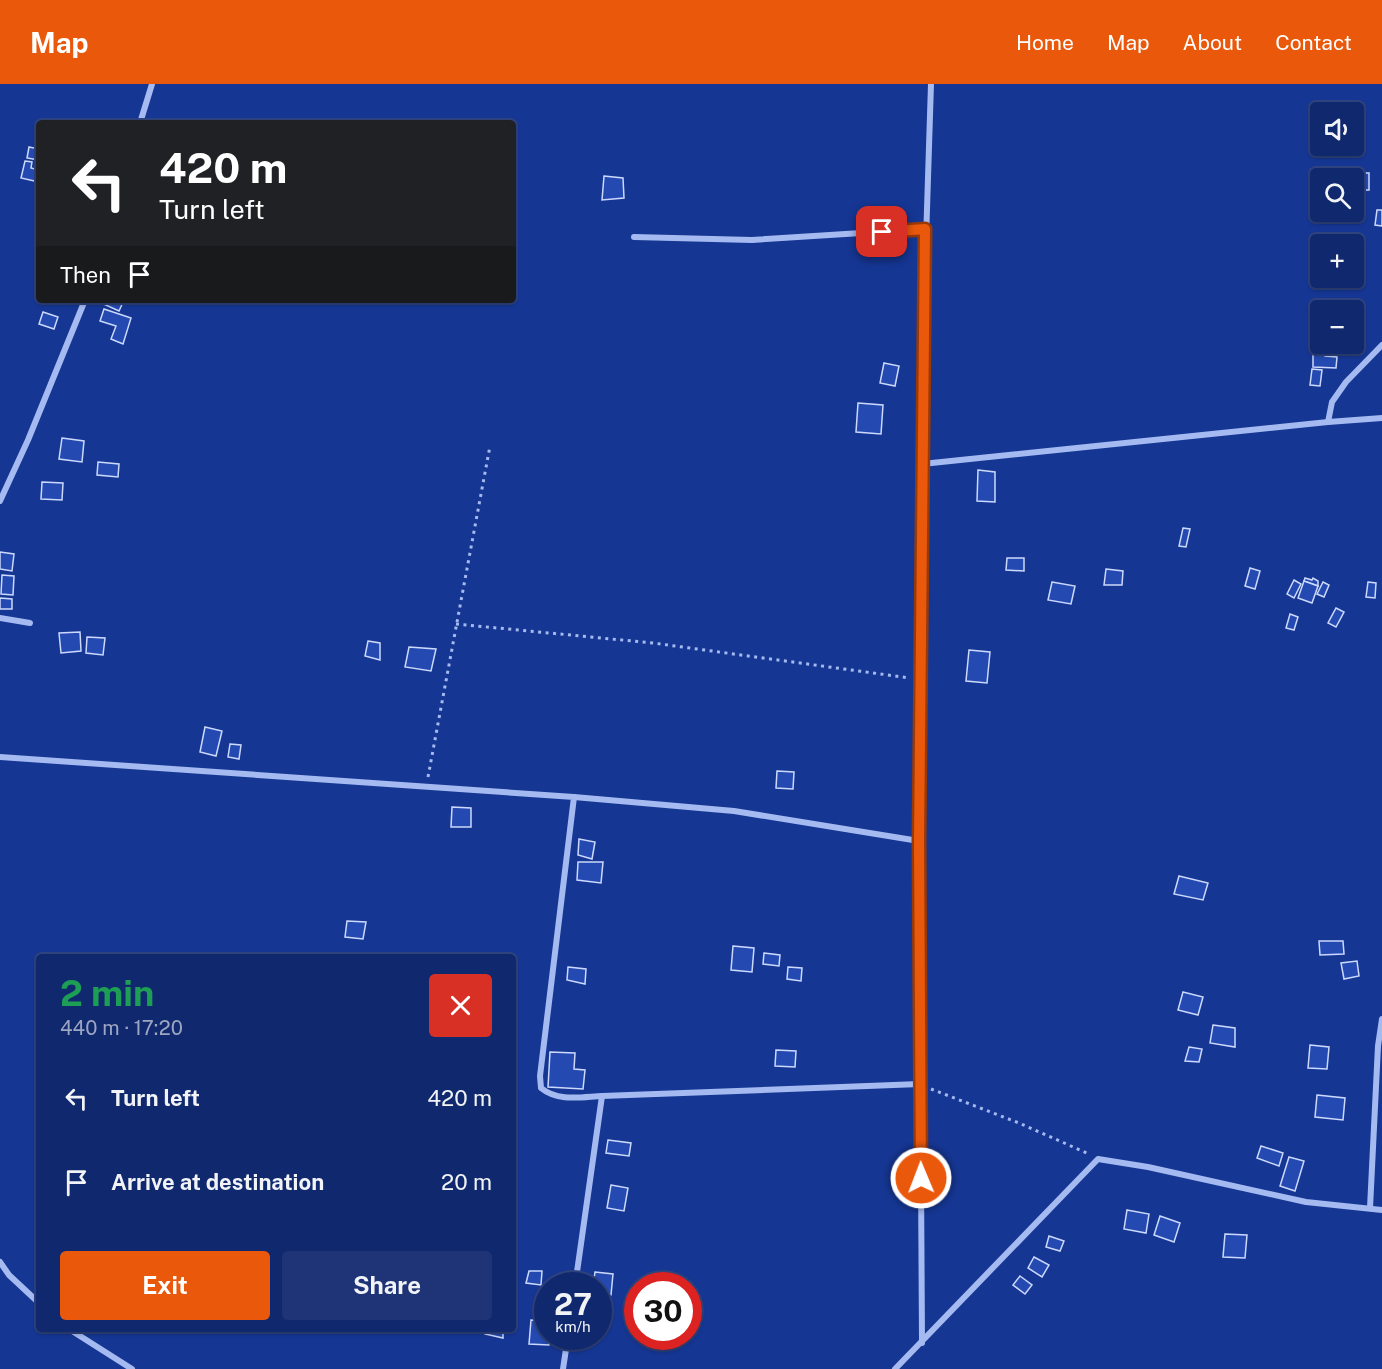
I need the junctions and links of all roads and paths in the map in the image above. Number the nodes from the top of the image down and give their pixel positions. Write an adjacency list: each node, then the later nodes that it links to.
1 (152, 84): 3 (street)
2 (931, 84): 4 (street)
3 (141, 120)
4 (925, 229): 5 (street); 11 (street)
5 (634, 237)
6 (84, 303): 12 (street)
7 (1382, 345): 9 (street)
8 (1382, 418): 9 (street)
9 (1328, 422): 11 (street)
10 (490, 446): 15 (path)
11 (922, 464): 16 (street)
12 (0, 501)
13 (0, 618): 14 (street)
14 (30, 623)
15 (456, 624): 16 (path); 18 (path)
16 (921, 679): 20 (street)
17 (0, 757): 18 (street)
18 (426, 787): 19 (street)
19 (574, 797): 20 (street); 23 (street)
20 (919, 841): 22 (street)
21 (1382, 1019): 25 (street)
22 (920, 1084): 23 (street); 24 (path); 31 (street)
23 (602, 1096): 28 (street)
24 (1098, 1159): 25 (street); 31 (street)
25 (1370, 1208): 26 (street)
26 (1382, 1210)
27 (0, 1262): 29 (street)
28 (577, 1272)
29 (36, 1300)
30 (74, 1332): 33 (street)
31 (922, 1343): 35 (street)
32 (566, 1350): 34 (street)
33 (132, 1369)
34 (563, 1369)
35 (895, 1369)

